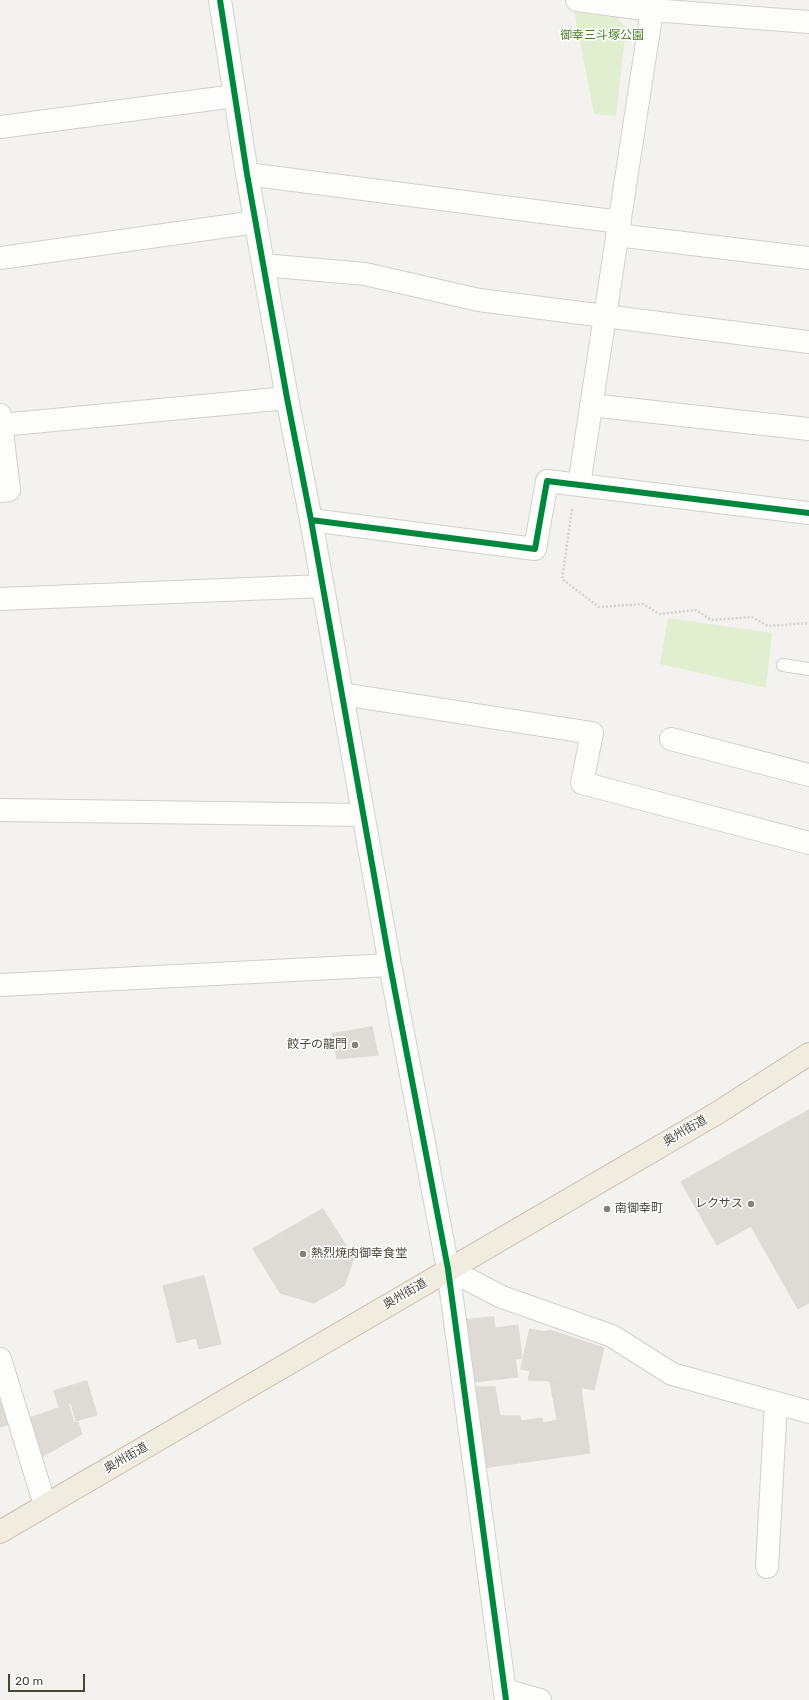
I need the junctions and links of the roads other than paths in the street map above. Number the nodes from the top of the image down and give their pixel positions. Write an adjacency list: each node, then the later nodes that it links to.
1 (220, 0): 5 (street)
2 (577, 0): 3 (street)
3 (652, 10): 4 (street); 9 (street)
4 (809, 22)
5 (235, 96): 6 (street); 7 (street)
6 (0, 126)
7 (247, 174): 8 (street); 9 (street)
8 (256, 222): 10 (street); 12 (street)
9 (619, 228): 11 (street); 13 (street)
10 (0, 258)
11 (809, 258)
12 (263, 265): 13 (street); 15 (street)
13 (604, 317): 14 (street); 16 (street)
14 (809, 342)
15 (287, 398): 17 (street); 22 (street)
16 (591, 405): 18 (street); 20 (street)
17 (1, 420): 19 (street)
18 (809, 429)
19 (0, 491)
20 (576, 494): 21 (street); 22 (street)
21 (809, 512)
22 (312, 520): 23 (street)
23 (323, 586): 24 (street); 27 (street)
24 (0, 598)
25 (783, 665): 26 (lane)
26 (809, 669)
27 (342, 694): 31 (street); 32 (street)
28 (671, 739): 29 (street)
29 (809, 775)
30 (0, 810): 31 (street)
31 (363, 815): 33 (street)
32 (809, 843)
33 (390, 965): 34 (street); 36 (street)
34 (0, 985)
35 (809, 1054): 36 (highway, 奥州街道)
36 (448, 1269): 38 (street); 40 (highway, 奥州街道); 43 (street)
37 (0, 1359): 40 (street)
38 (776, 1403): 39 (street); 42 (street)
39 (809, 1412)
40 (45, 1505): 41 (highway, 奥州街道)
41 (0, 1532)
42 (767, 1567)
43 (505, 1695): 44 (street)
44 (540, 1700)

